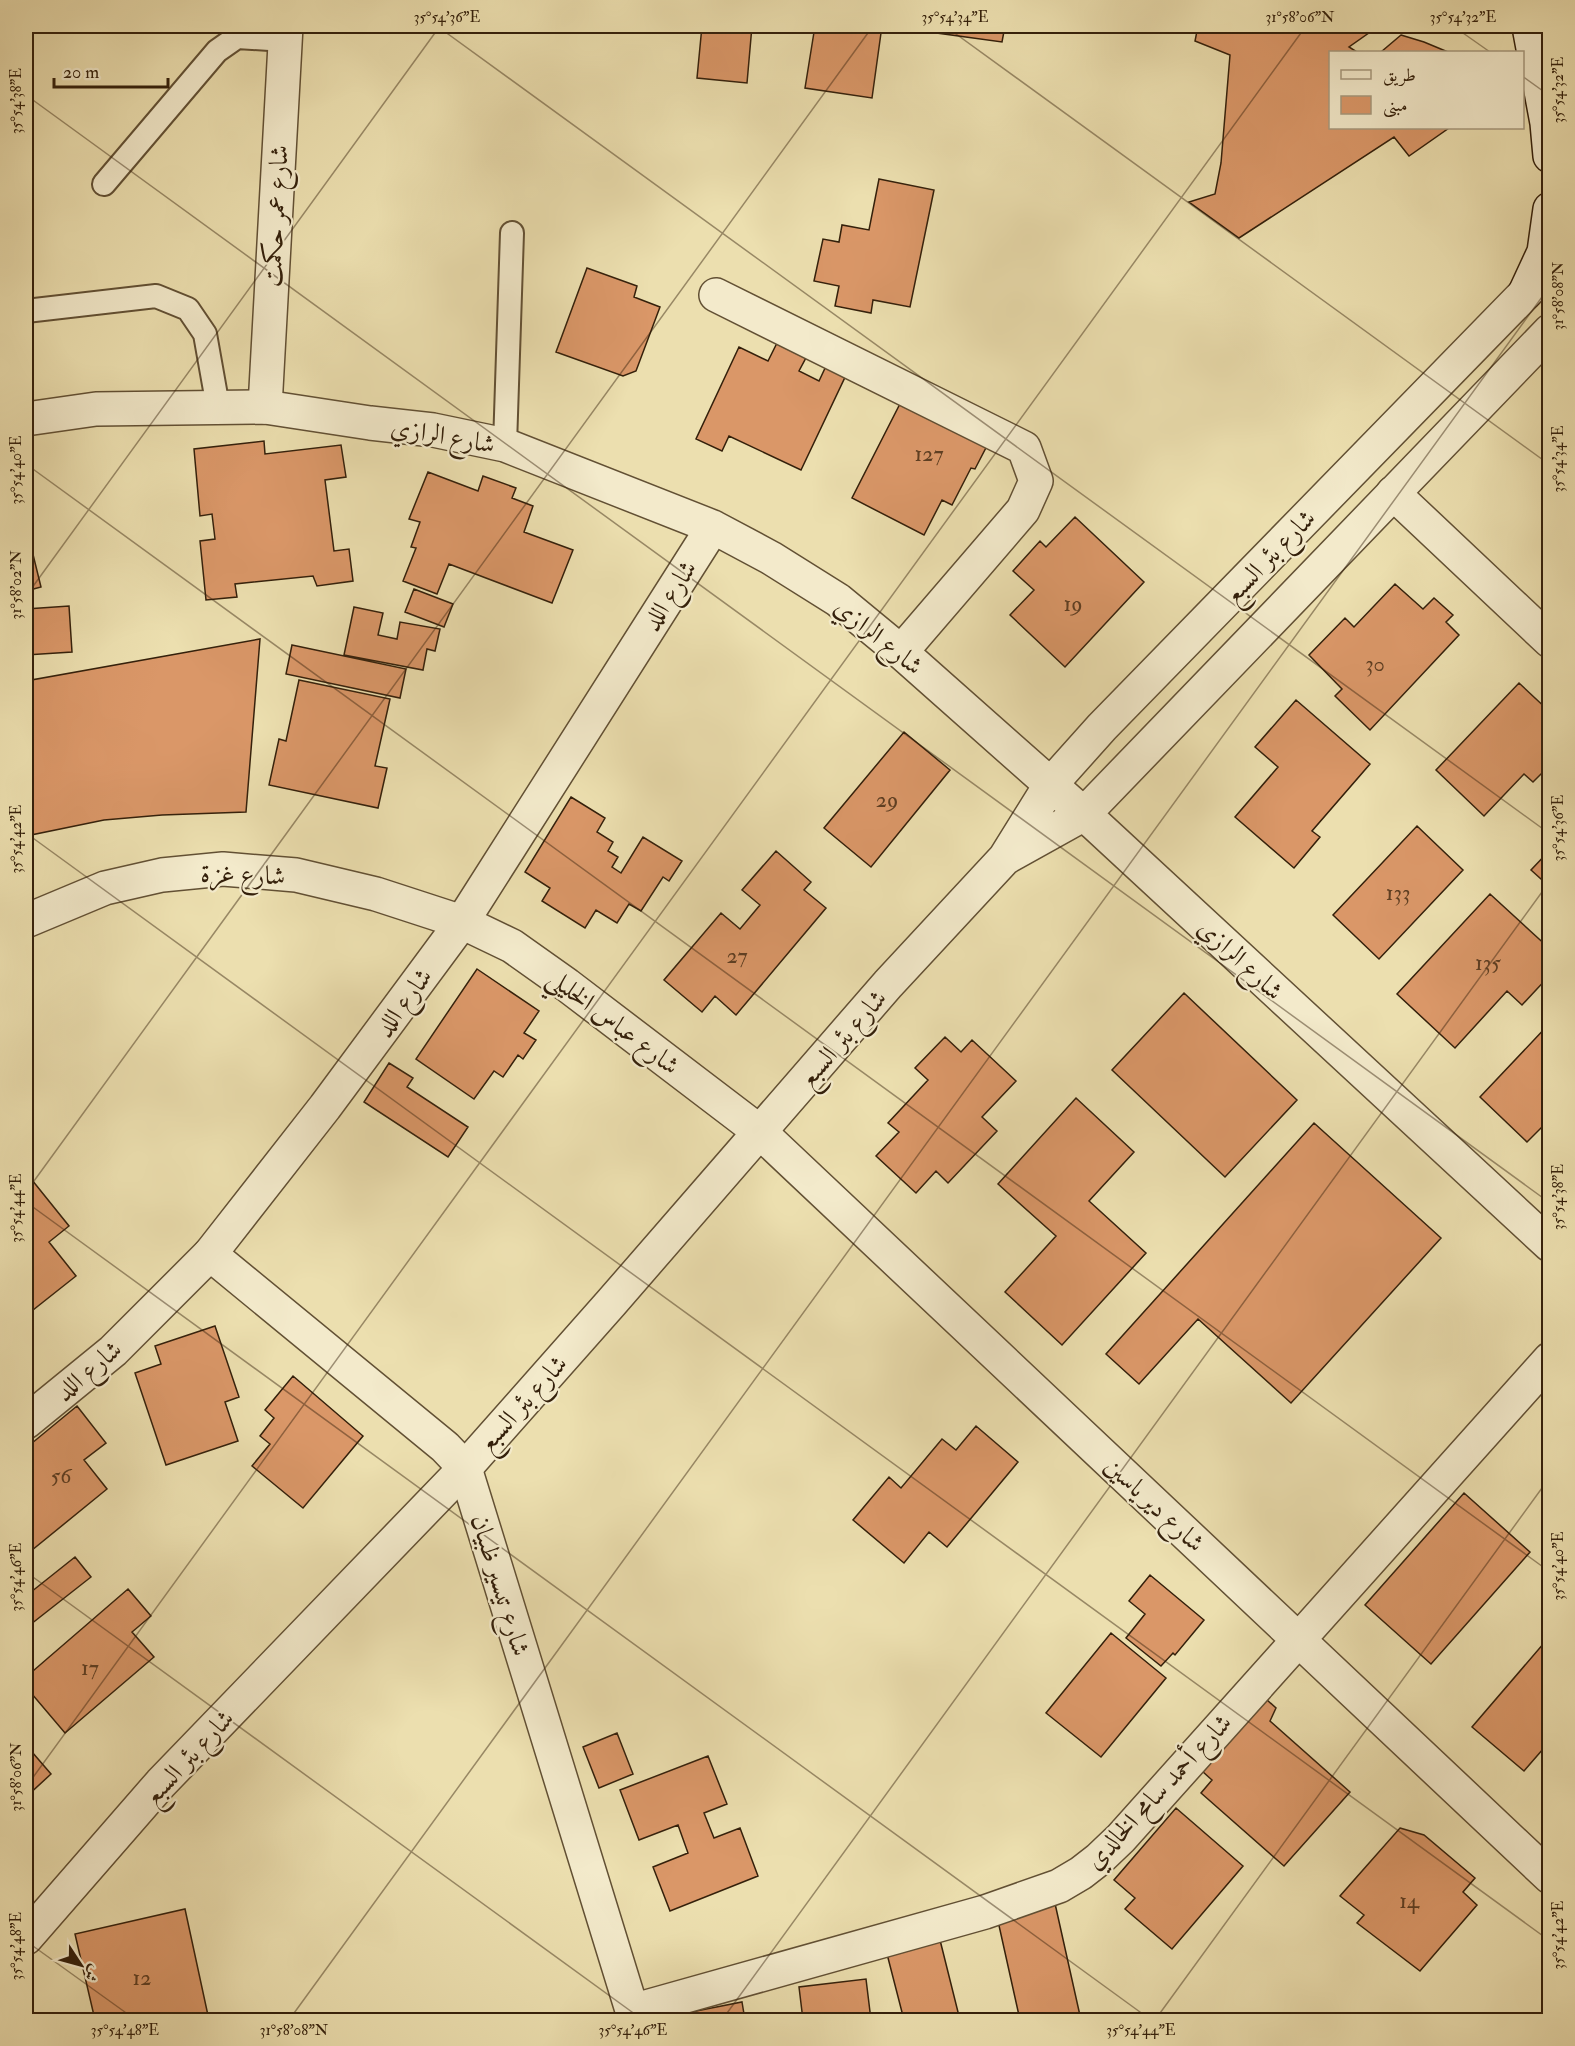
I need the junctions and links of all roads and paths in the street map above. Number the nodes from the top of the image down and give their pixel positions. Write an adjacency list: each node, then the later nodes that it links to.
1 (286, 33): 4 (lane); 13 (street, شارع عمر حكمت)
2 (1531, 33): 3 (street)
3 (1550, 156)
4 (104, 184)
5 (1550, 209): 8 (street)
6 (513, 233): 15 (lane)
7 (1550, 267): 8 (street, شارع بئر السبع)
8 (1525, 293): 20 (street, شارع بئر السبع)
9 (716, 295): 19 (street)
10 (26, 311): 12 (lane)
11 (1550, 331): 16 (street, شارع بئر السبع)
12 (218, 407): 13 (street, شارع الرازي); 14 (street, شارع الرازي)
13 (265, 407): 15 (street, شارع الرازي)
14 (26, 419)
15 (505, 445): 17 (street, شارع الرازي)
16 (1393, 493): 18 (street); 21 (street, شارع بئر السبع)
17 (713, 527): 19 (street, شارع الرازي); 24 (street, شارع اللد)
18 (1550, 641)
19 (901, 652): 20 (street, شارع الرازي)
20 (1051, 784): 21 (street, شارع الرازي); 22 (street, شارع بئر السبع)
21 (1084, 814): 22 (street, شارع بئر السبع); 26 (street, شارع الرازي)
22 (1005, 858): 25 (street, شارع بئر السبع)
23 (26, 921): 24 (street, شارع غزة)
24 (462, 922): 25 (street, شارع عباس الخليلي); 27 (street, شارع اللد)
25 (760, 1132): 30 (street, شارع بئر السبع); 31 (street, شارع دير ياسين)
26 (1550, 1245)
27 (210, 1254): 29 (street, شارع اللد); 30 (street, شارع تيسير ظبيان)
28 (1550, 1359): 31 (street, شارع أحمد سامح الخالدي)
29 (26, 1422)
30 (465, 1468): 33 (street, شارع بئر السبع); 34 (street, شارع تيسير ظبيان)
31 (1298, 1640): 32 (street, شارع دير ياسين); 34 (street, شارع أحمد سامح الخالدي)
32 (1550, 1878)
33 (26, 1938)
34 (633, 2016)

